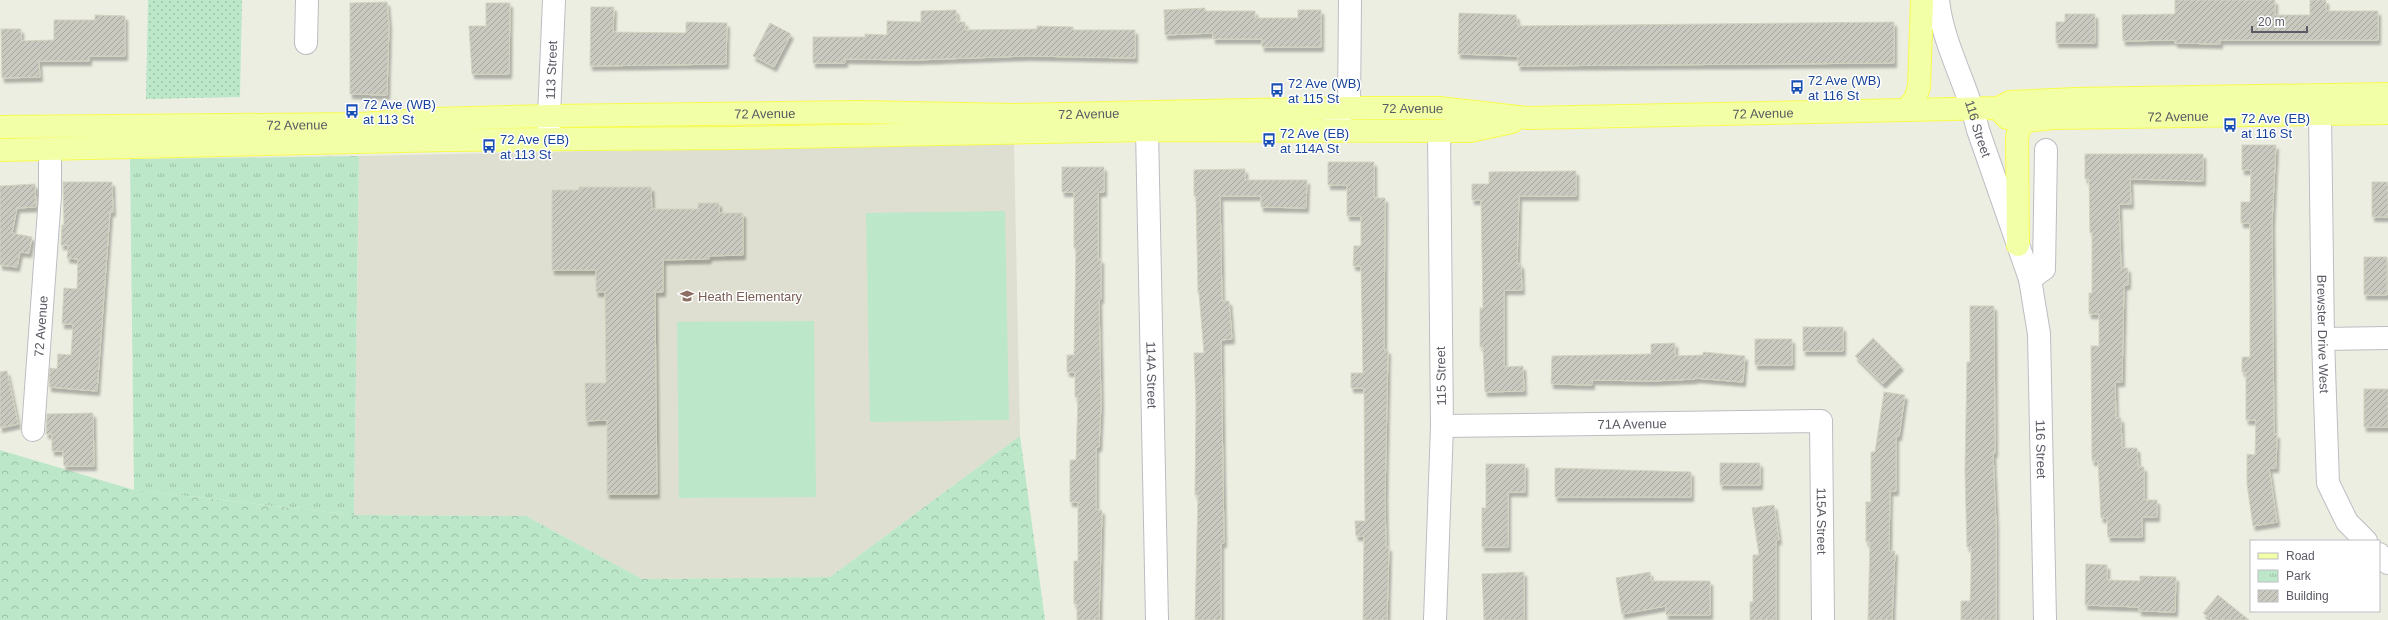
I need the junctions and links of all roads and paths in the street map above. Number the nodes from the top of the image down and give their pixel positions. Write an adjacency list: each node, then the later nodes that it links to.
1 (307, 0): 6 (street)
2 (554, 0): 14 (street, 113 Street)
3 (1350, 0): 8 (street)
4 (1922, 0): 11 (main road)
5 (1938, 0): 9 (street, 116 Street)
6 (306, 43)
7 (2388, 94): 10 (main road, 72 Avenue)
8 (1349, 108): 14 (main road, 72 Avenue); 15 (main road, 72 Avenue); 19 (street)
9 (1973, 108): 10 (main road, 72 Avenue); 11 (main road, 72 Avenue); 25 (street, 116 Street)
10 (1998, 108): 16 (main road, 72 Avenue)
11 (1907, 109): 15 (main road, 72 Avenue)
12 (2388, 114): 13 (main road, 72 Avenue)
13 (2320, 115): 16 (main road, 72 Avenue); 28 (street, Brewster Drive West)
14 (549, 116): 17 (main road, 72 Avenue); 21 (street, 113 Street)
15 (1528, 118): 20 (main road, 72 Avenue)
16 (2025, 121): 25 (main road)
17 (0, 127)
18 (1147, 130): 19 (main road, 72 Avenue); 21 (main road, 72 Avenue); 35 (street, 114A Street)
19 (1308, 132): 20 (main road, 72 Avenue)
20 (1439, 132): 30 (street, 115 Street)
21 (548, 140): 22 (main road, 72 Avenue)
22 (50, 149): 23 (main road, 72 Avenue); 31 (street, 72 Avenue)
23 (0, 150)
24 (2046, 150): 26 (street)
25 (2018, 245): 26 (street, 116 Street)
26 (2030, 279): 38 (street, 116 Street)
27 (2388, 338): 28 (street)
28 (2323, 339): 32 (street, Brewster Drive West)
29 (1821, 421): 30 (street, 71A Avenue); 37 (street, 115A Street)
30 (1442, 426): 36 (street, 115 Street)
31 (33, 430)
32 (2365, 540)
33 (2380, 555): 34 (street)
34 (2388, 563)
35 (1157, 620)
36 (1435, 620)
37 (1823, 620)
38 (2045, 620)

